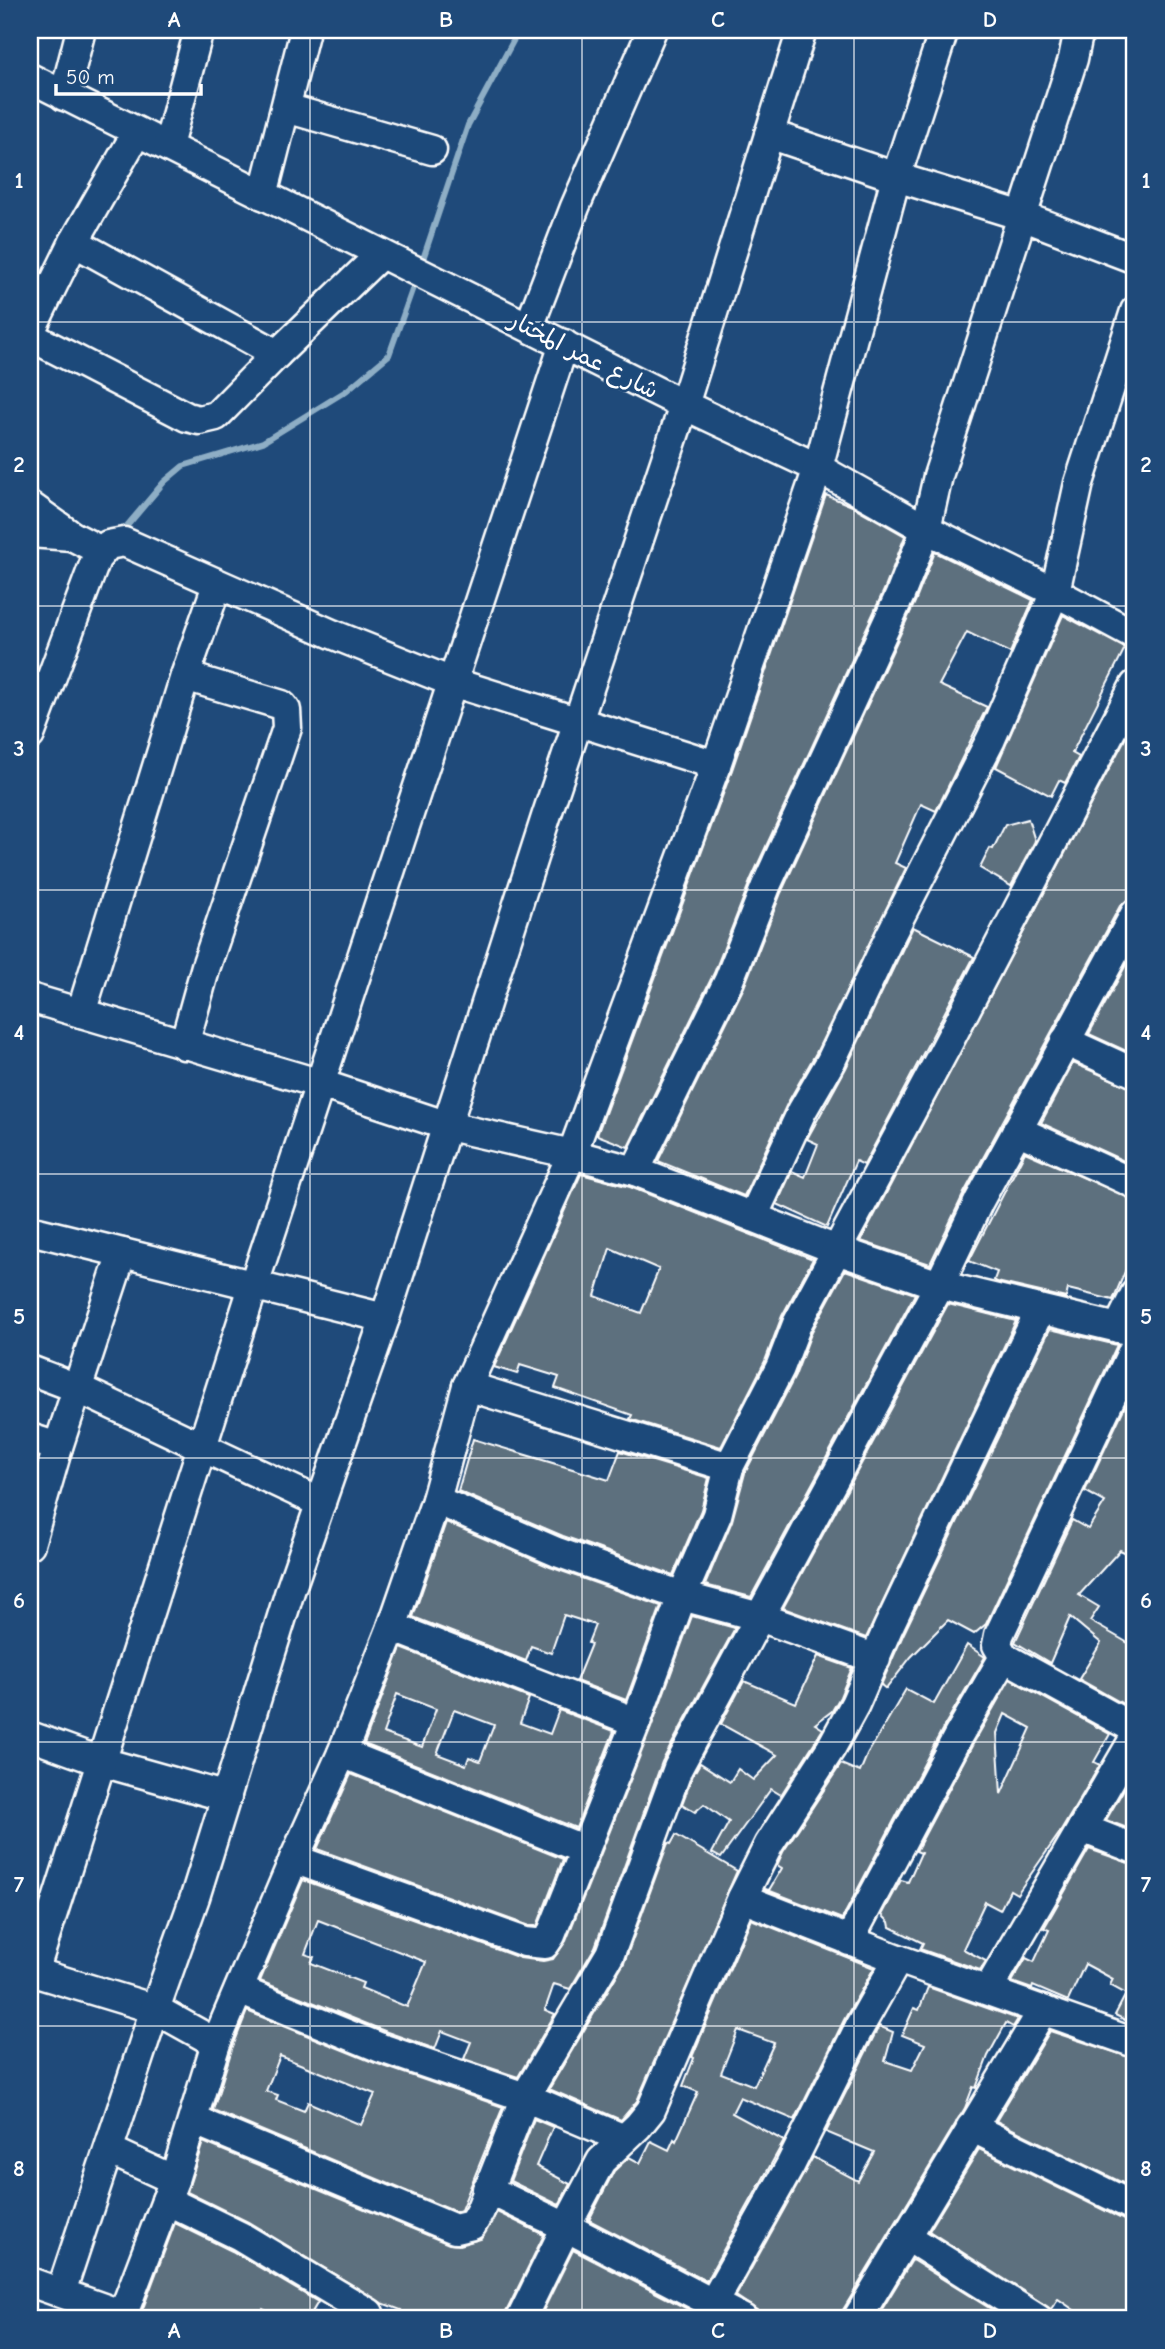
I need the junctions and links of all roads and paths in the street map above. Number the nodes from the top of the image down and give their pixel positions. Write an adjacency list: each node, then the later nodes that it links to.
1 (81, 30): 9 (street)
2 (198, 30): 13 (street)
3 (305, 30): 10 (street)
4 (652, 30): 22 (street)
5 (802, 30): 12 (street)
6 (944, 30): 15 (street)
7 (1079, 30): 17 (street)
8 (30, 78): 9 (street, شارع عمر المختار)
9 (64, 96): 11 (street, شارع عمر المختار)
10 (286, 108): 14 (street); 16 (street)
11 (137, 132): 13 (street, شارع عمر المختار); 18 (street)
12 (769, 134): 15 (street); 26 (street)
13 (168, 146): 16 (street, شارع عمر المختار)
14 (432, 150)
15 (896, 177): 17 (street); 27 (street)
16 (263, 195): 19 (street, شارع عمر المختار)
17 (1022, 216): 20 (street); 29 (street)
18 (74, 242): 23 (street); 25 (street)
19 (381, 254): 22 (street, شارع عمر المختار); 25 (street)
20 (1135, 258)
21 (1135, 311): 34 (street)
22 (529, 327): 24 (street, شارع عمر المختار)
23 (30, 334): 25 (street)
24 (564, 344): 26 (street, شارع عمر المختار); 37 (street)
25 (277, 354)
26 (684, 405): 27 (street, شارع عمر المختار); 39 (street)
27 (818, 468): 29 (street, شارع عمر المختار); 41 (street)
28 (30, 506): 31 (street)
29 (926, 529): 34 (street, شارع عمر المختار); 53 (street)
30 (30, 533): 31 (street)
31 (72, 536): 32 (street)
32 (101, 551): 33 (street); 40 (street)
33 (217, 585): 36 (street); 37 (street)
34 (1055, 592): 35 (street, شارع عمر المختار); 55 (street)
35 (1135, 635)
36 (185, 676): 45 (street); 47 (street)
37 (452, 682): 39 (street); 49 (street)
38 (1135, 685): 57 (street)
39 (578, 723): 41 (street); 50 (street)
40 (30, 735)
41 (716, 765): 52 (street)
42 (1135, 914): 43 (street)
43 (1125, 954): 46 (street)
44 (30, 998): 45 (street)
45 (82, 1013): 47 (street)
46 (1065, 1041): 48 (street); 51 (street)
47 (184, 1045): 49 (street)
48 (1135, 1073)
49 (321, 1084): 50 (street); 59 (street)
50 (448, 1126): 52 (street); 63 (street)
51 (1017, 1130): 54 (street); 60 (street)
52 (572, 1154): 53 (street); 66 (street)
53 (635, 1171): 55 (street)
54 (1135, 1184)
55 (752, 1217): 57 (street)
56 (30, 1230): 58 (street)
57 (837, 1250): 60 (street); 71 (street)
58 (122, 1253): 59 (street); 67 (street)
59 (254, 1284): 63 (street); 69 (street)
60 (939, 1285): 62 (street); 76 (street)
61 (1135, 1294): 64 (street)
62 (1040, 1310): 64 (street); 79 (street)
63 (385, 1318): 73 (street)
64 (1129, 1335): 78 (street)
65 (30, 1370): 67 (street)
66 (467, 1386): 71 (street); 72 (street)
67 (77, 1388): 69 (street); 70 (street)
68 (30, 1438): 70 (street)
69 (202, 1446): 73 (street); 85 (street)
70 (58, 1447): 74 (street)
71 (729, 1467): 75 (street)
72 (436, 1500): 75 (street); 77 (street)
73 (321, 1503): 86 (street)
74 (30, 1545)
75 (682, 1596): 76 (street); 80 (street)
76 (760, 1617): 79 (street); 101 (street)
77 (392, 1627): 80 (street); 84 (street)
78 (1004, 1657): 81 (street); 92 (street)
79 (876, 1659): 91 (street)
80 (636, 1722): 89 (street)
81 (1135, 1729)
82 (30, 1736): 85 (street)
83 (1135, 1737): 87 (street)
84 (342, 1753): 89 (street); 90 (street)
85 (102, 1762): 86 (street); 94 (street)
86 (227, 1797): 97 (street)
87 (1082, 1828): 88 (street); 96 (street)
88 (1135, 1849)
89 (585, 1850): 90 (street)
90 (294, 1859): 95 (street)
91 (742, 1898): 92 (street); 104 (street)
92 (849, 1941): 93 (street)
93 (898, 1959): 96 (street); 113 (street)
94 (32, 1972): 97 (street)
95 (239, 1990): 99 (street); 101 (street)
96 (988, 1990): 98 (street)
97 (155, 2009): 99 (street); 105 (street)
98 (1043, 2010): 100 (street); 103 (street)
99 (216, 2043): 102 (street)
100 (1135, 2043)
101 (525, 2097): 104 (street); 106 (street)
102 (193, 2120): 106 (street); 107 (street)
103 (971, 2127): 108 (street); 110 (street)
104 (624, 2139): 109 (street)
105 (109, 2150): 107 (street); 112 (street)
106 (487, 2189): 109 (street)
107 (170, 2190): 114 (street); 115 (street)
108 (1135, 2207)
109 (566, 2227): 113 (street); 116 (street)
110 (906, 2236): 118 (street); 119 (street)
111 (30, 2281): 112 (street)
112 (61, 2292): 114 (street)
113 (702, 2307): 117 (street)
114 (122, 2317)
115 (371, 2317)
116 (521, 2319)
117 (743, 2319)
118 (857, 2319)
119 (1038, 2319)

